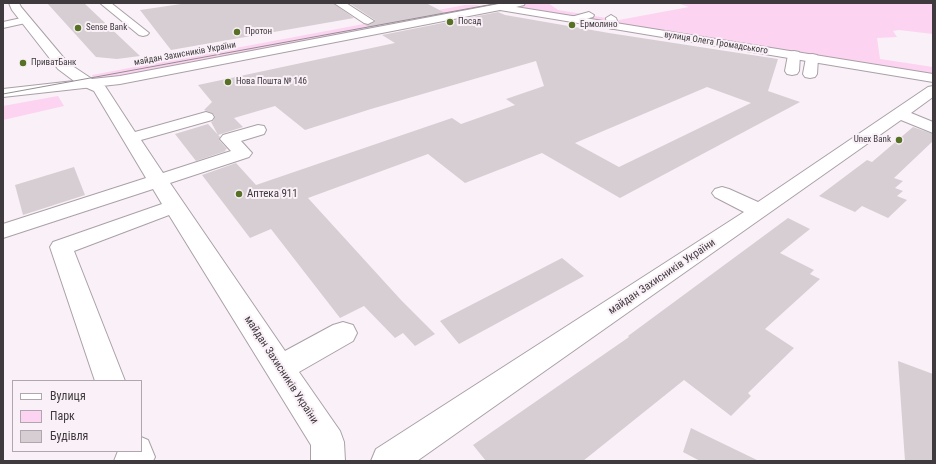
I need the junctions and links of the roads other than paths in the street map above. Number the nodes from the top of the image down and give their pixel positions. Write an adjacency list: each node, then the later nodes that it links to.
1 (105, 3): 14 (main road)
2 (339, 3): 11 (main road)
3 (462, 3): 11 (main road)
4 (472, 3): 7 (main road, вулиця Олега Громадського)
5 (520, 3): 7 (main road, майдан Захисників України)
6 (12, 7): 9 (main road)
7 (499, 7): 10 (main road, вулиця Олега Громадського); 20 (main road, майдан Захисників України)
8 (589, 15): 10 (main road)
9 (26, 20): 12 (main road); 18 (main road)
10 (575, 20): 15 (main road, вулиця Олега Громадського)
11 (368, 21): 13 (main road)
12 (3, 25)
13 (314, 30)
14 (143, 33)
15 (794, 56): 16 (main road, вулиця Олега Громадського); 17 (main road)
16 (812, 58): 19 (main road); 21 (main road, вулиця Олега Громадського)
17 (792, 70)
18 (74, 74): 20 (main road); 23 (main road, майдан Захисників України)
19 (810, 74)
20 (89, 78): 23 (main road, майдан Захисників України); 28 (main road, майдан Захисників України)
21 (933, 78)
22 (933, 90): 24 (main road, майдан Захисників України)
23 (3, 93)
24 (900, 114): 26 (main road); 32 (main road, майдан Захисників України)
25 (206, 116): 28 (main road)
26 (933, 128)
27 (258, 130): 29 (main road)
28 (131, 138): 29 (main road, майдан Захисників України)
29 (159, 181): 31 (main road, майдан Захисників України); 33 (main road)
30 (728, 189): 32 (main road)
31 (175, 206): 35 (main road, майдан Захисників України); 36 (main road)
32 (765, 207): 40 (main road, майдан Захисників України)
33 (3, 231)
34 (343, 333): 35 (main road)
35 (280, 368): 39 (main road, майдан Захисників України)
36 (110, 380)
37 (136, 452): 38 (main road)
38 (131, 461)
39 (328, 461)
40 (388, 461)

